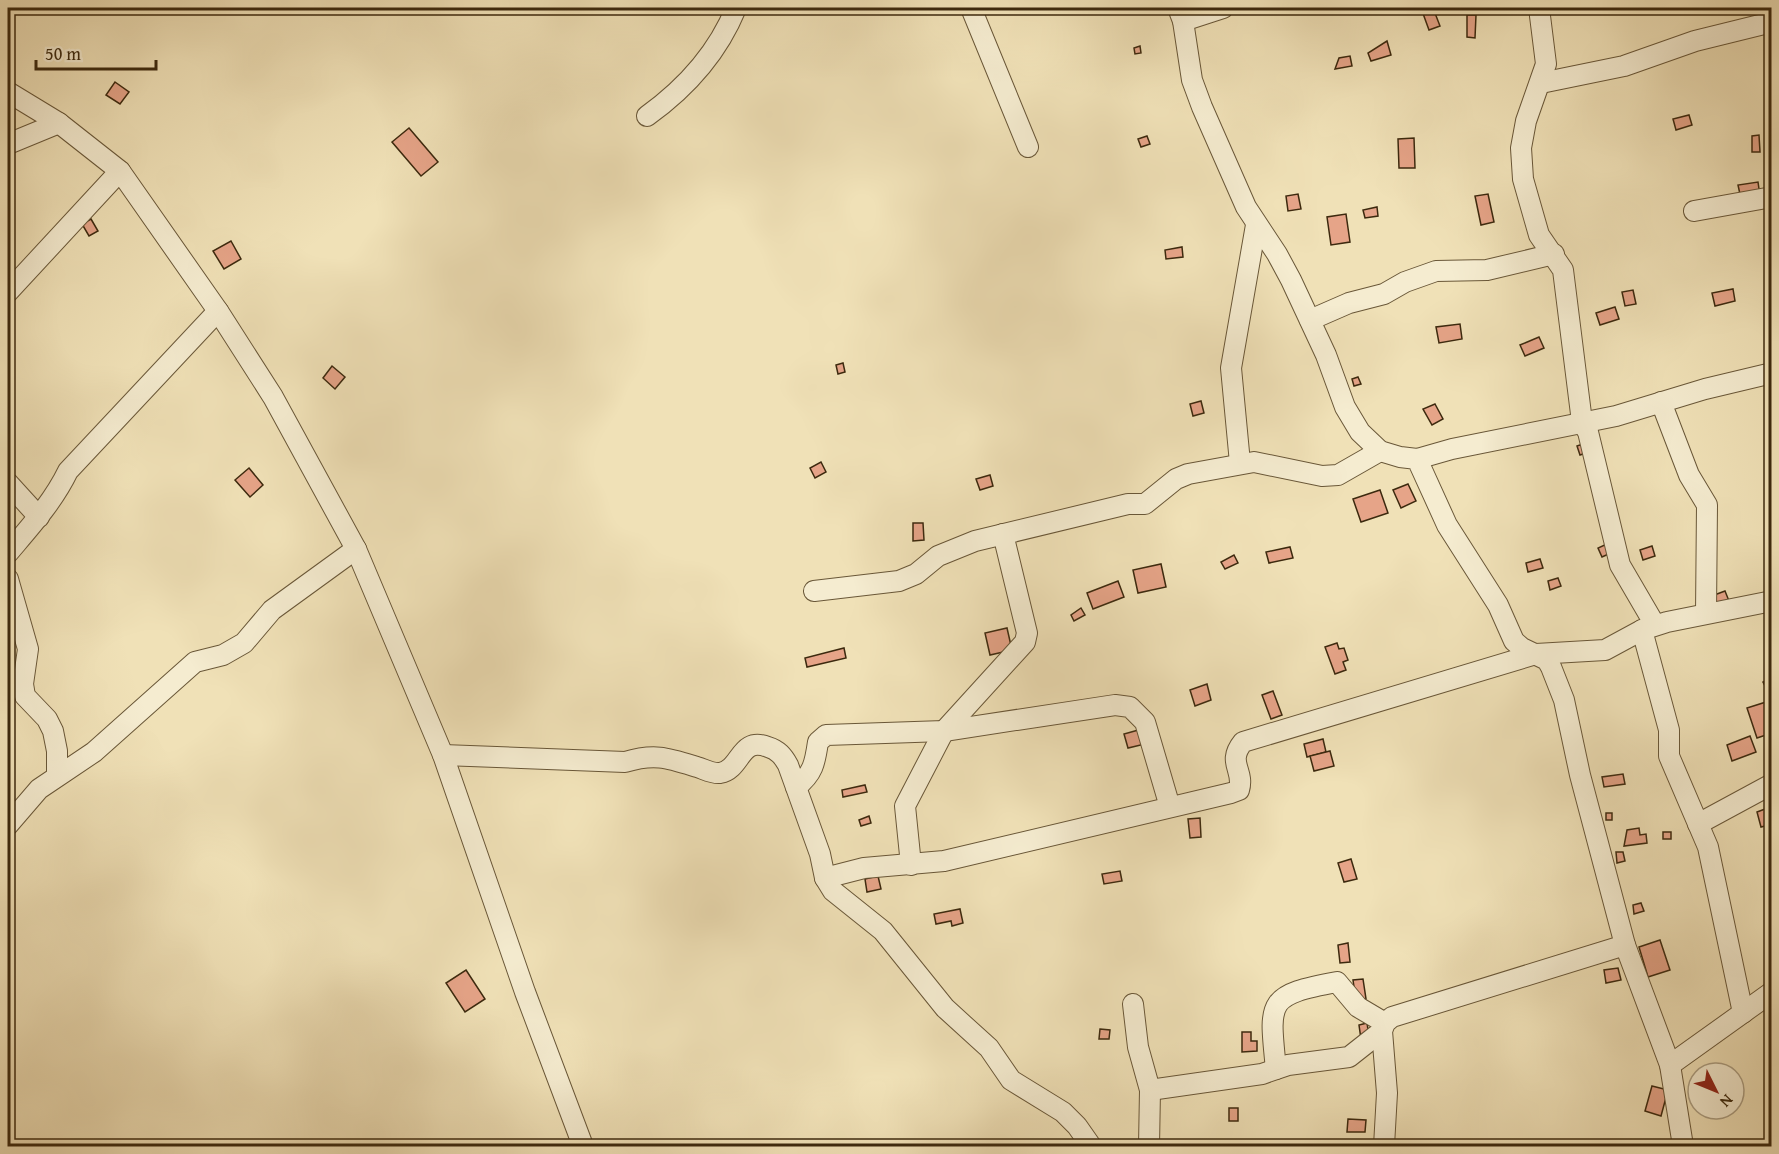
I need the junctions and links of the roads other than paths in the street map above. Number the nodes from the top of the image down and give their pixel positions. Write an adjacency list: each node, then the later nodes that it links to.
1 (736, 8): 9 (street)
2 (971, 8): 12 (street)
3 (1223, 8): 5 (street)
4 (1539, 8): 7 (street)
5 (1180, 14): 16 (street)
6 (1772, 22): 7 (street)
7 (1541, 83): 17 (street)
8 (8, 92): 10 (street)
9 (647, 116)
10 (59, 123): 11 (street); 13 (street)
11 (8, 144)
12 (1028, 147)
13 (120, 171): 18 (street); 19 (street)
14 (1772, 197): 15 (street)
15 (1694, 211)
16 (1256, 225): 20 (street); 26 (street)
17 (1554, 254): 20 (street); 23 (street)
18 (8, 292)
19 (218, 311): 28 (street); 30 (street)
20 (1310, 320): 24 (street)
21 (1772, 373): 22 (street)
22 (1660, 402): 23 (street); 35 (street)
23 (1582, 423): 25 (street); 36 (street)
24 (1380, 451): 25 (street); 26 (street)
25 (1417, 459): 37 (street)
26 (1240, 463): 29 (street)
27 (8, 483): 28 (street)
28 (39, 517): 31 (street)
29 (1003, 534): 33 (street); 38 (street)
30 (356, 549): 39 (street); 40 (street)
31 (8, 553)
32 (8, 579): 40 (street)
33 (814, 591)
34 (1772, 601): 35 (street)
35 (1706, 613): 36 (street)
36 (1648, 628): 37 (street); 44 (street)
37 (1536, 654): 43 (street); 48 (street)
38 (944, 731): 42 (street); 43 (street); 46 (street)
39 (443, 754): 42 (street); 56 (street)
40 (57, 776): 45 (street)
41 (1772, 784): 44 (street)
42 (796, 787): 47 (street)
43 (1170, 807): 46 (street)
44 (1698, 824): 51 (street)
45 (8, 825)
46 (911, 865): 47 (street)
47 (825, 878): 57 (street)
48 (1624, 945): 52 (street); 53 (street)
49 (1772, 992): 51 (street)
50 (1133, 1004): 55 (street)
51 (1743, 1013): 53 (street)
52 (1384, 1027): 54 (street); 54 (street); 59 (street)
53 (1670, 1065): 60 (street)
54 (1276, 1069): 55 (street)
55 (1150, 1090): 58 (street)
56 (583, 1146)
57 (1091, 1146)
58 (1149, 1146)
59 (1384, 1146)
60 (1683, 1146)

